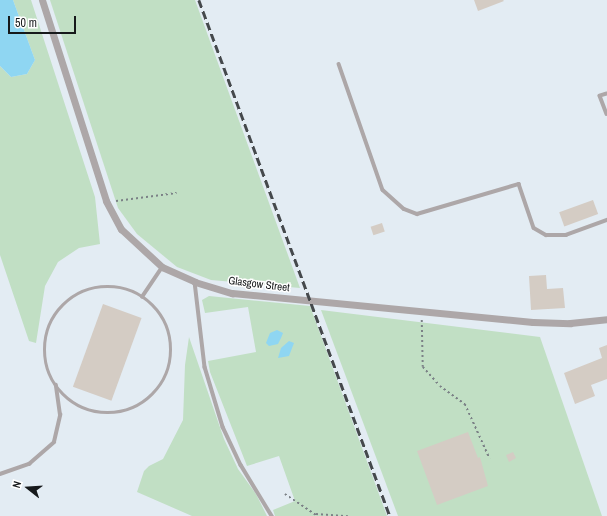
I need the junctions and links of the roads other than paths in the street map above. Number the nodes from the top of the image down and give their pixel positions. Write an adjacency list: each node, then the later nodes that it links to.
1 (42, 0): 6 (street, Glasgow Street)
2 (339, 64): 5 (lane)
3 (607, 94): 4 (lane)
4 (607, 114)
5 (607, 220)
6 (162, 266): 7 (street, Glasgow Street); 8 (lane)
7 (195, 282): 9 (street, Glasgow Street); 12 (lane)
8 (142, 296): 10 (lane); 10 (lane)
9 (607, 319)
10 (56, 384): 11 (lane)
11 (0, 474)
12 (272, 516)

